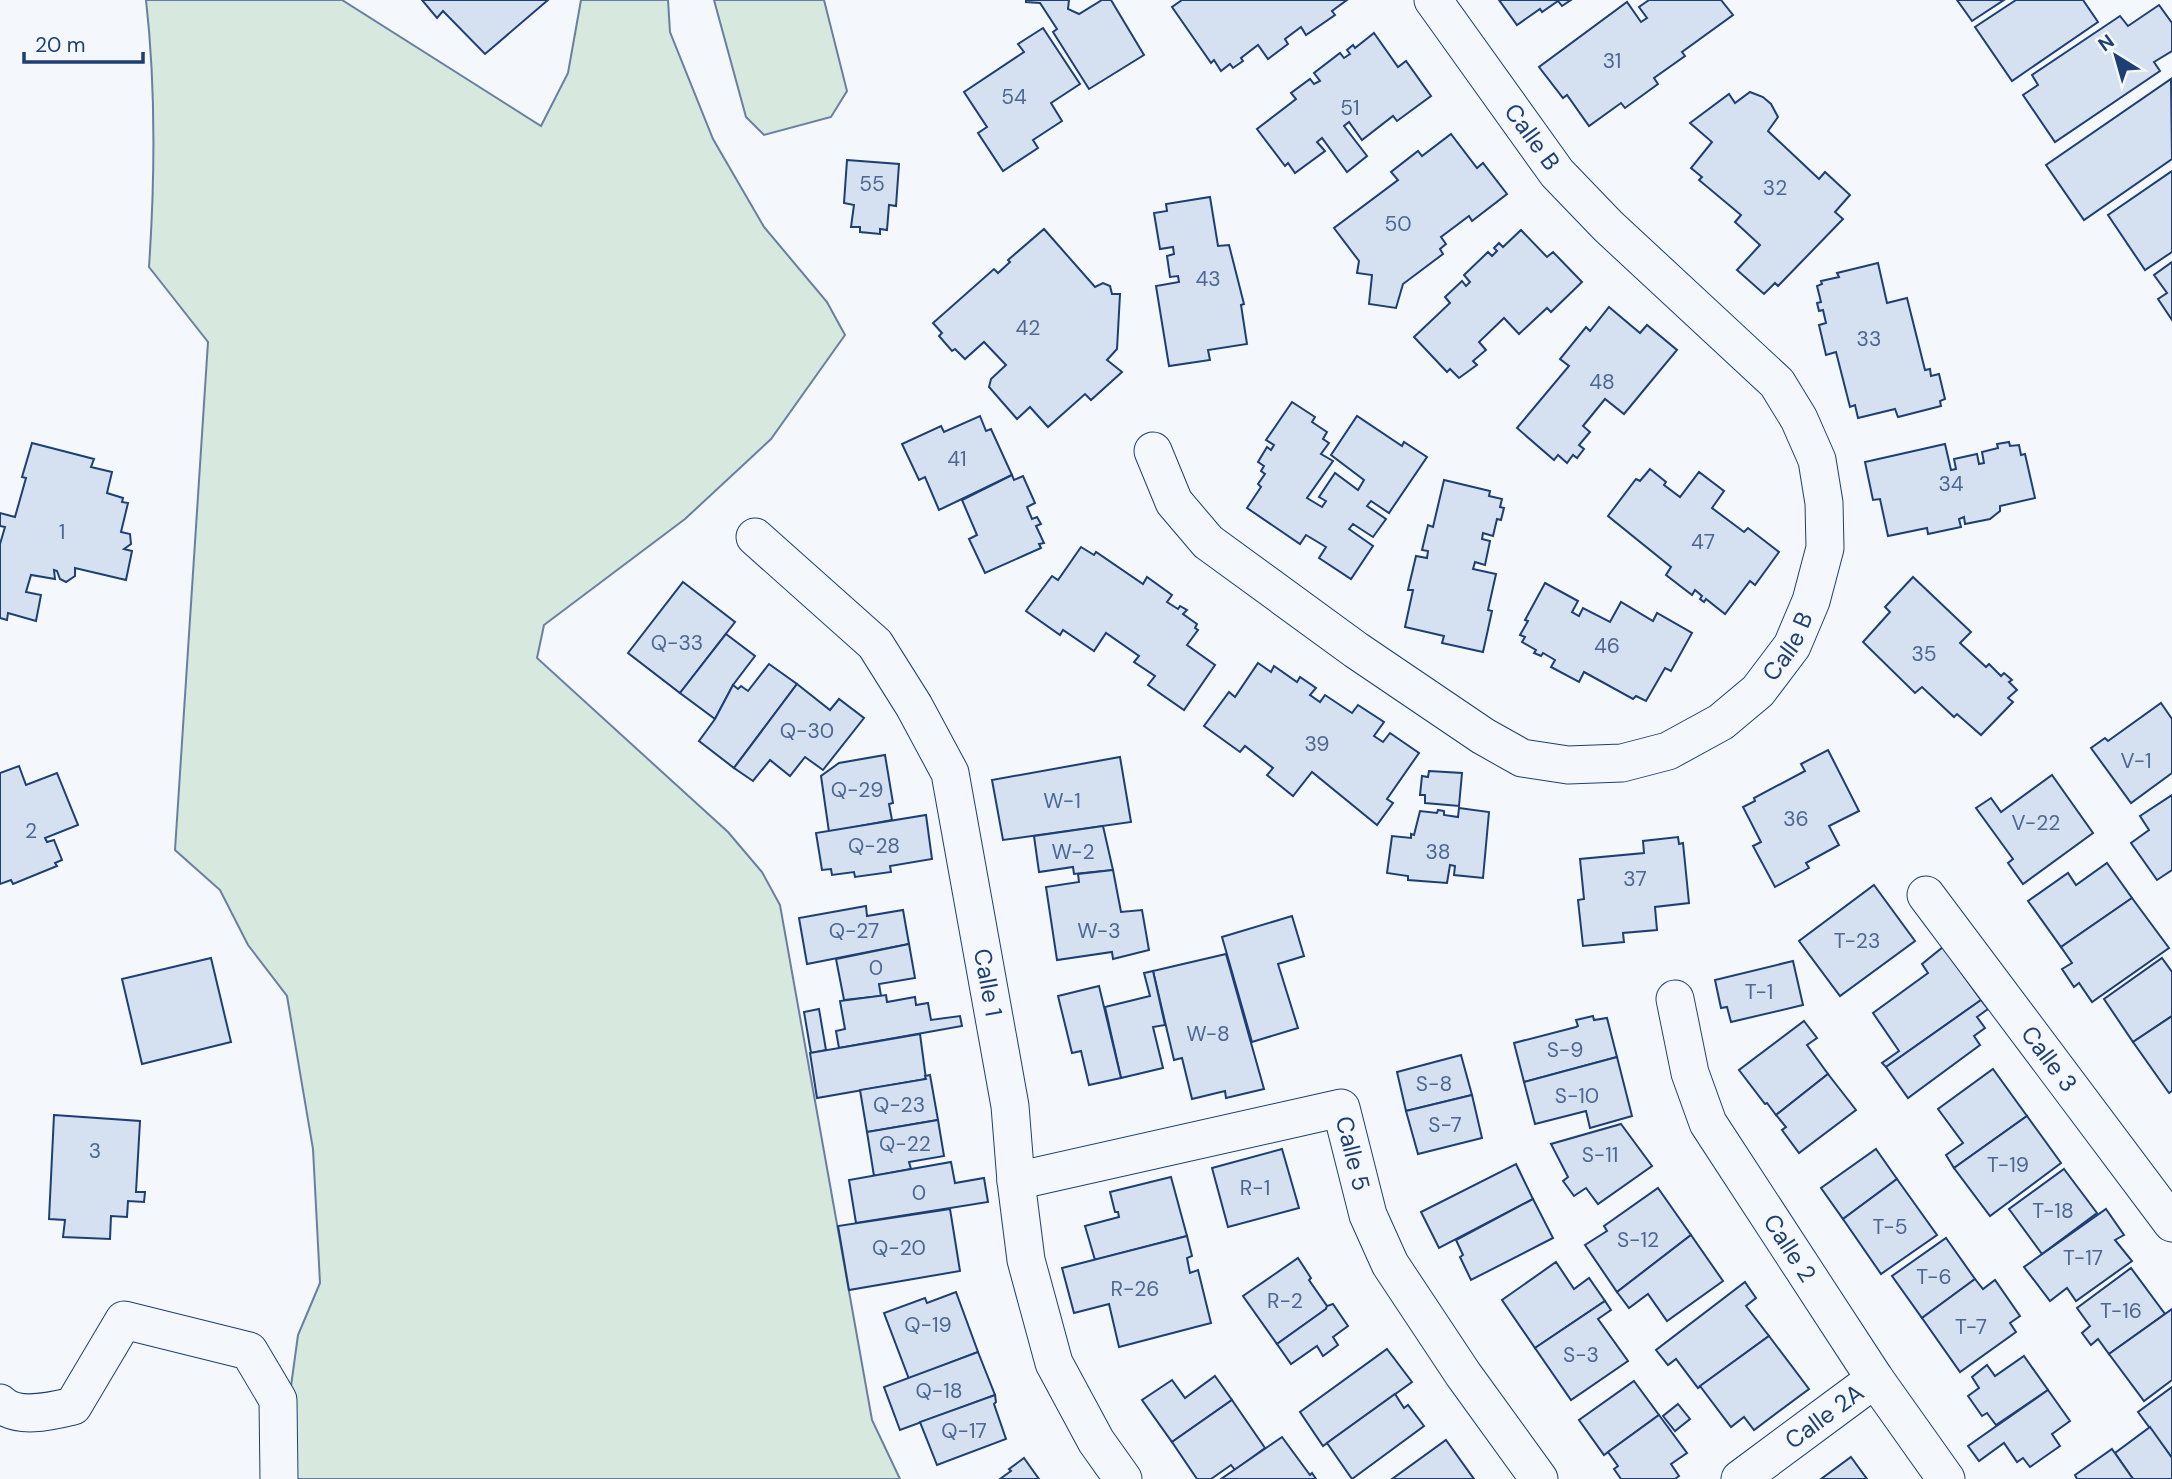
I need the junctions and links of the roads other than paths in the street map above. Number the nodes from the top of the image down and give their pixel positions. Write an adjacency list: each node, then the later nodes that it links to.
1 (1433, 0): 2 (street, Calle B)
2 (1153, 452)
3 (755, 537): 6 (street, Calle 1)
4 (1926, 895): 7 (street, Calle 3)
5 (1675, 999): 8 (street, Calle 2)
6 (1016, 1181): 11 (street, Calle 1); 12 (street, Calle 5)
7 (2172, 1223)
8 (1875, 1379): 13 (street, Calle 2A); 14 (street, Calle 2)
9 (0, 1403): 10 (street)
10 (279, 1479)
11 (1123, 1479)
12 (1539, 1479)
13 (1740, 1479)
14 (1946, 1479)

